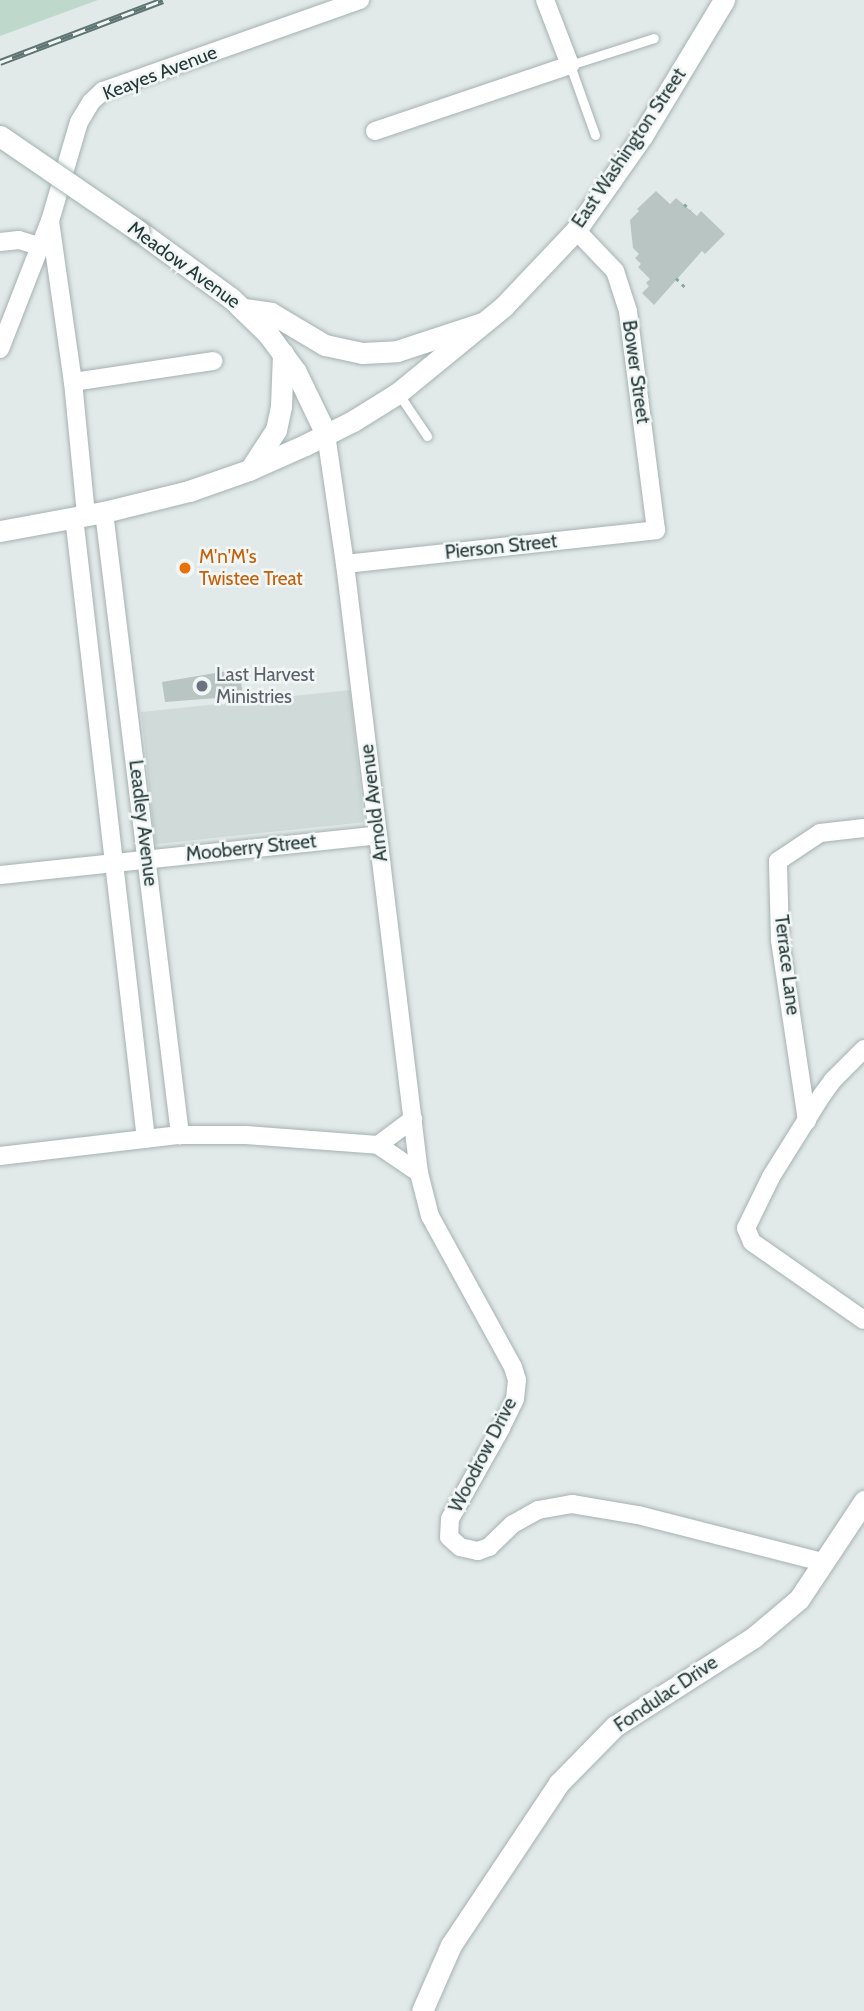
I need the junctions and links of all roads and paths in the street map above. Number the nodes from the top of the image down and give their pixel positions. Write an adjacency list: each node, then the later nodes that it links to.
1 (360, 0): 11 (street, Keayes Avenue)
2 (545, 0): 5 (street)
3 (724, 0): 12 (main road, East Washington Street)
4 (654, 38): 5 (lane)
5 (570, 65): 6 (street); 7 (lane)
6 (375, 131)
7 (595, 135)
8 (0, 136): 17 (main road, Meadow Avenue, bridge)
9 (684, 204): 10 (path)
10 (691, 210)
11 (50, 221): 14 (street, Keayes Avenue); 22 (street, Leadley Avenue)
12 (576, 230): 18 (main road, East Washington Street); 28 (street, Bower Street)
13 (0, 242): 14 (street)
14 (39, 246): 19 (street, Keayes Avenue)
15 (676, 278): 16 (path)
16 (687, 289)
17 (244, 309): 18 (main road); 20 (main road, Meadow Avenue)
18 (487, 322): 23 (main road, East Washington Street)
19 (0, 349)
20 (283, 353): 24 (main road, Meadow Avenue); 26 (main road)
21 (214, 361): 22 (street)
22 (73, 382): 27 (street, Leadley Avenue)
23 (398, 393): 24 (main road, East Washington Street); 25 (lane)
24 (326, 434): 26 (main road, East Washington Street); 30 (street, Arnold Avenue)
25 (428, 436)
26 (249, 470): 27 (main road, East Washington Street)
27 (88, 515): 29 (main road, East Washington Street); 33 (street, Leadley Avenue); 34 (street, Leadley Avenue)
28 (656, 530): 30 (street, Pierson Street)
29 (0, 531)
30 (345, 564): 32 (street, Arnold Avenue)
31 (864, 828): 38 (street, Terrace Lane)
32 (377, 835): 33 (street, Mooberry Street); 37 (street, Arnold Avenue)
33 (147, 859): 34 (street, Mooberry Street); 39 (street, Leadley Avenue)
34 (113, 863): 35 (street, Mooberry Street); 40 (street, Leadley Avenue)
35 (0, 875)
36 (864, 1049): 38 (street)
37 (413, 1119): 41 (street); 43 (street, Arnold Avenue)
38 (807, 1121): 44 (street)
39 (180, 1135): 40 (street); 41 (street)
40 (146, 1139): 42 (street)
41 (378, 1145): 43 (street)
42 (0, 1156)
43 (419, 1173): 46 (street, Woodrow Drive)
44 (864, 1320)
45 (864, 1501): 46 (main road, Fondulac Drive)
46 (823, 1562): 47 (main road, Fondulac Drive)
47 (422, 2011)

